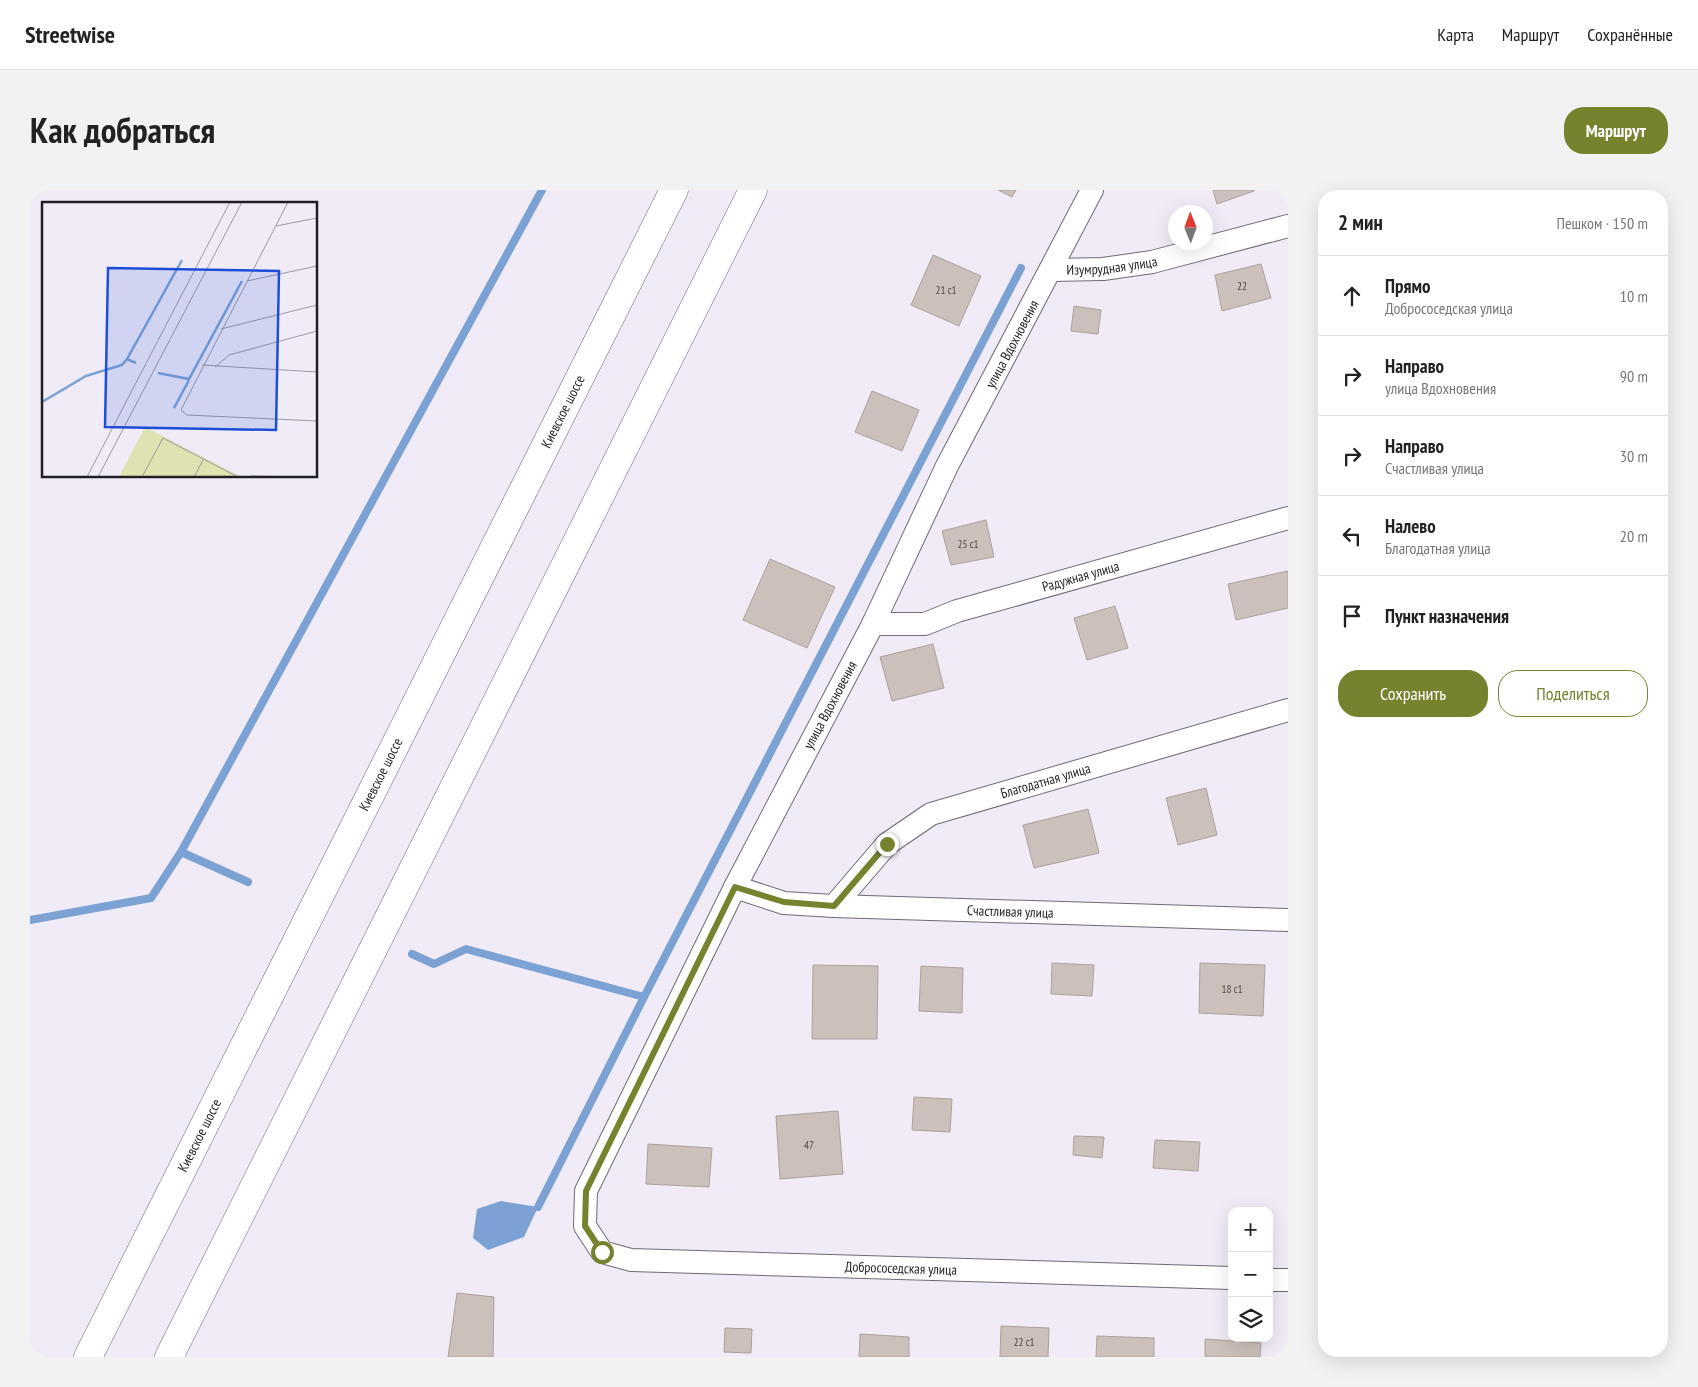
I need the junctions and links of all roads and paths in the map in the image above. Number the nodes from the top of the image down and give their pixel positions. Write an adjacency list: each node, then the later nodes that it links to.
1 (674, 190): 16 (highway, Киевское шоссе)
2 (753, 190): 17 (highway)
3 (1092, 190): 5 (street, улица Вдохновения)
4 (1288, 226): 5 (street, Изумрудная улица)
5 (1051, 270): 7 (street, улица Вдохновения)
6 (1288, 518): 7 (street, Радужная улица)
7 (873, 624): 9 (street, улица Вдохновения)
8 (1288, 710): 10 (street, Благодатная улица)
9 (735, 887): 10 (street, Счастливая улица); 12 (street, улица Вдохновения)
10 (834, 906): 11 (street, Счастливая улица)
11 (1288, 920)
12 (585, 1226): 13 (street, Добрососедская улица)
13 (1228, 1278)
14 (1273, 1280): 15 (street)
15 (1288, 1280)
16 (88, 1357)
17 (169, 1357)

